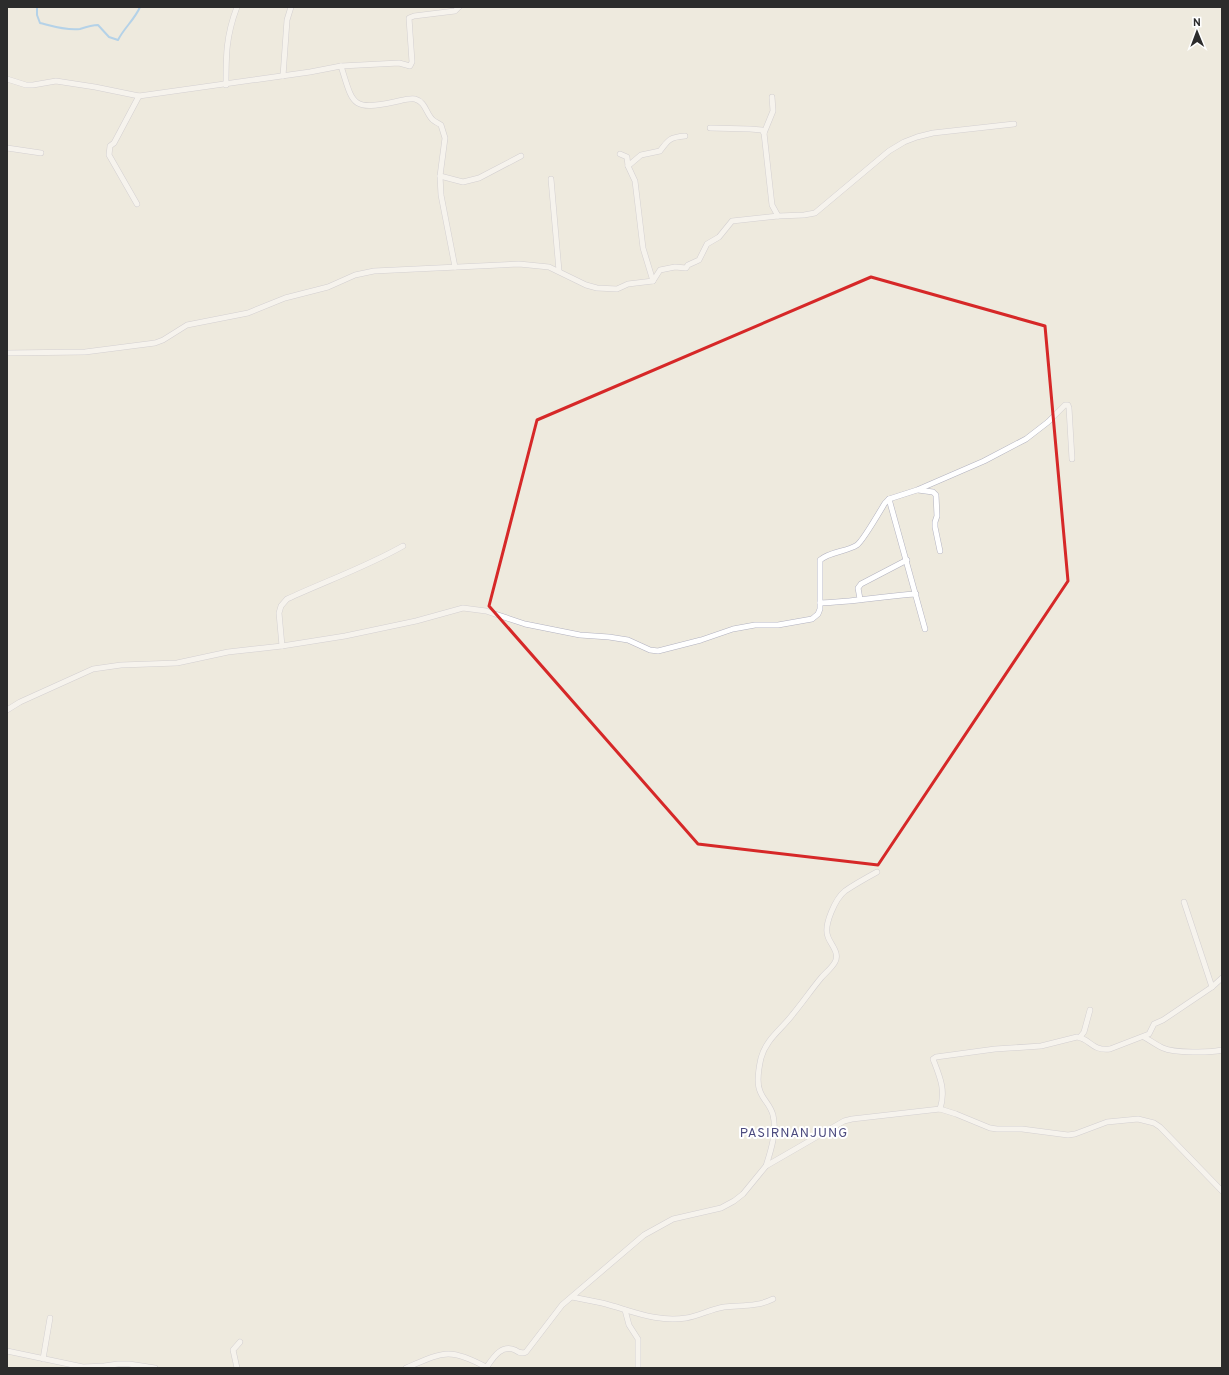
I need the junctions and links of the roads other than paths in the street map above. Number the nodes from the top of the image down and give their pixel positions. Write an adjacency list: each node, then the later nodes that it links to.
1 (237, 7): 7 (street)
2 (290, 7): 5 (street)
3 (459, 7): 4 (street)
4 (341, 66): 5 (street); 19 (street)
5 (283, 76): 7 (street)
6 (7, 79): 8 (street)
7 (226, 85): 8 (street)
8 (139, 96): 21 (street)
9 (772, 97): 12 (street)
10 (1014, 124): 22 (street)
11 (710, 128): 12 (street)
12 (764, 133): 22 (street)
13 (685, 136): 18 (street)
14 (7, 148): 15 (street)
15 (41, 153)
16 (620, 154): 18 (street)
17 (521, 156): 19 (street)
18 (628, 166): 25 (street)
19 (440, 176): 23 (street)
20 (551, 179): 24 (street)
21 (137, 204)
22 (778, 216): 25 (street)
23 (455, 267): 24 (street); 26 (street)
24 (559, 271): 25 (street)
25 (653, 281)
26 (7, 352)
27 (1072, 459): 28 (street)
28 (917, 490): 29 (street); 31 (street)
29 (889, 499): 32 (street); 35 (street)
30 (404, 546): 37 (street)
31 (940, 551)
32 (907, 560): 33 (street); 34 (street)
33 (916, 594): 34 (street); 36 (street)
34 (860, 599): 35 (street)
35 (820, 603): 37 (street)
36 (926, 629)
37 (282, 646): 38 (street)
38 (7, 710)
39 (876, 872): 48 (street)
40 (1184, 902): 42 (street)
41 (1222, 978): 42 (street)
42 (1212, 987): 44 (street)
43 (1090, 1010): 45 (street)
44 (1144, 1036): 45 (street); 46 (street)
45 (1080, 1037): 47 (street)
46 (1222, 1050)
47 (940, 1109): 48 (street); 49 (street)
48 (766, 1166): 50 (street)
49 (1222, 1191)
50 (572, 1297): 52 (street); 60 (street)
51 (773, 1299): 52 (street)
52 (625, 1310): 61 (street)
53 (50, 1318): 56 (street)
54 (240, 1342): 58 (street)
55 (7, 1351): 56 (street)
56 (43, 1359): 57 (street)
57 (155, 1368)
58 (237, 1368)
59 (406, 1368): 60 (street)
60 (486, 1368)
61 (638, 1368)

